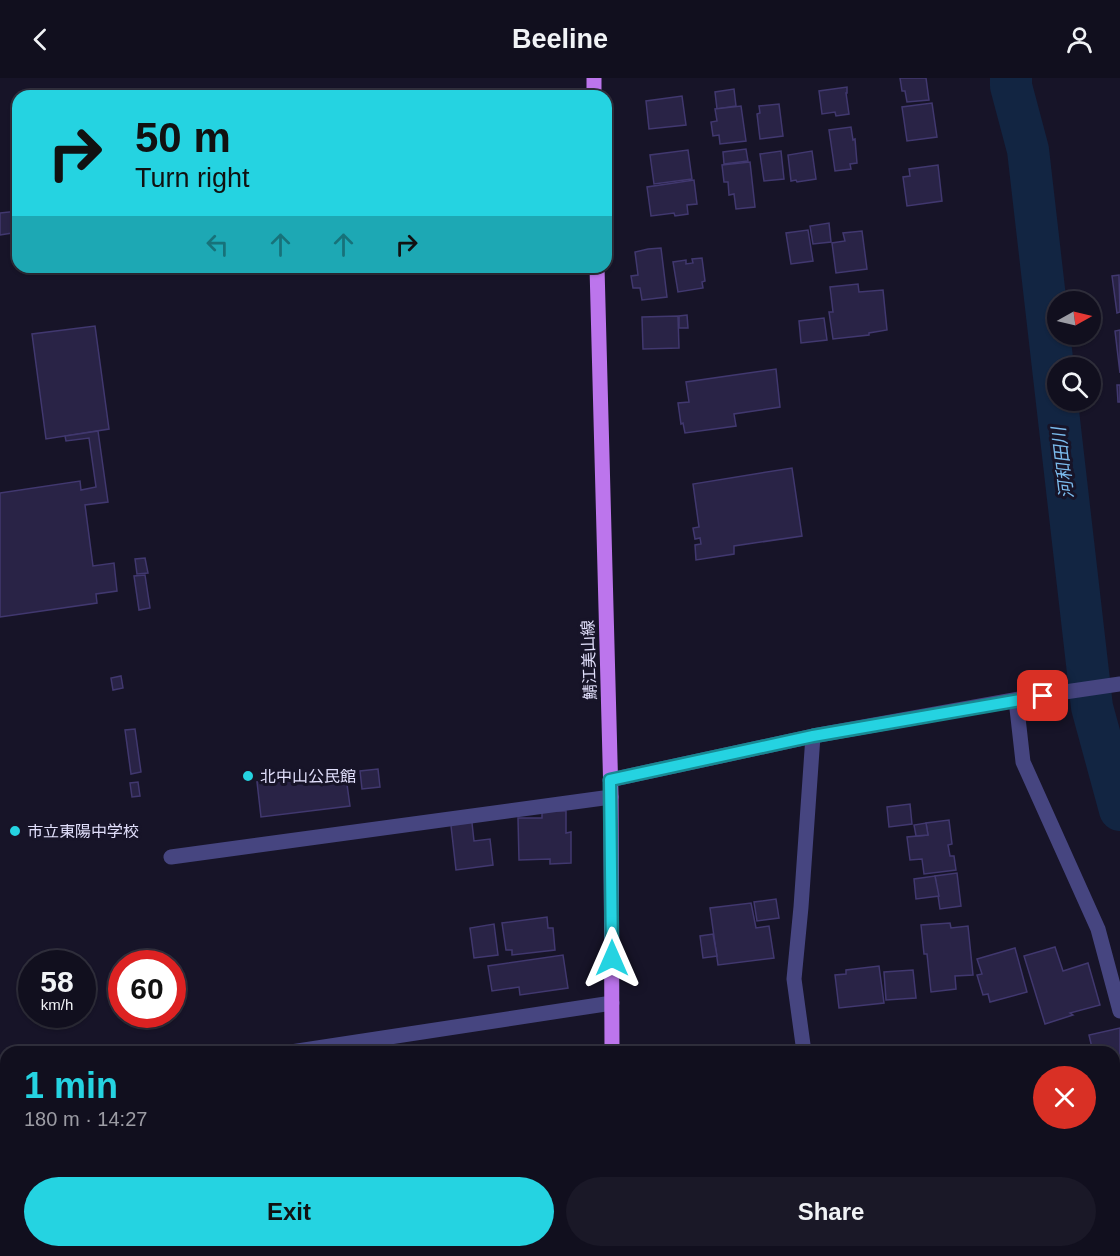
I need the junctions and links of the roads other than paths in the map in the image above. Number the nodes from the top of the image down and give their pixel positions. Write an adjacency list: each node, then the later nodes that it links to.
1 (597, 273): 5 (main road, 鯖江美山線)
2 (1120, 684): 3 (street)
3 (1020, 699): 4 (street); 9 (street)
4 (813, 736): 5 (street); 12 (street)
5 (610, 780): 6 (main road, 鯖江美山線)
6 (611, 797): 7 (street); 8 (main road, 鯖江美山線)
7 (171, 857)
8 (612, 1003): 10 (street); 11 (main road, 鯖江美山線)
9 (1120, 1011)
10 (330, 1046)
11 (612, 1046)
12 (803, 1046)

